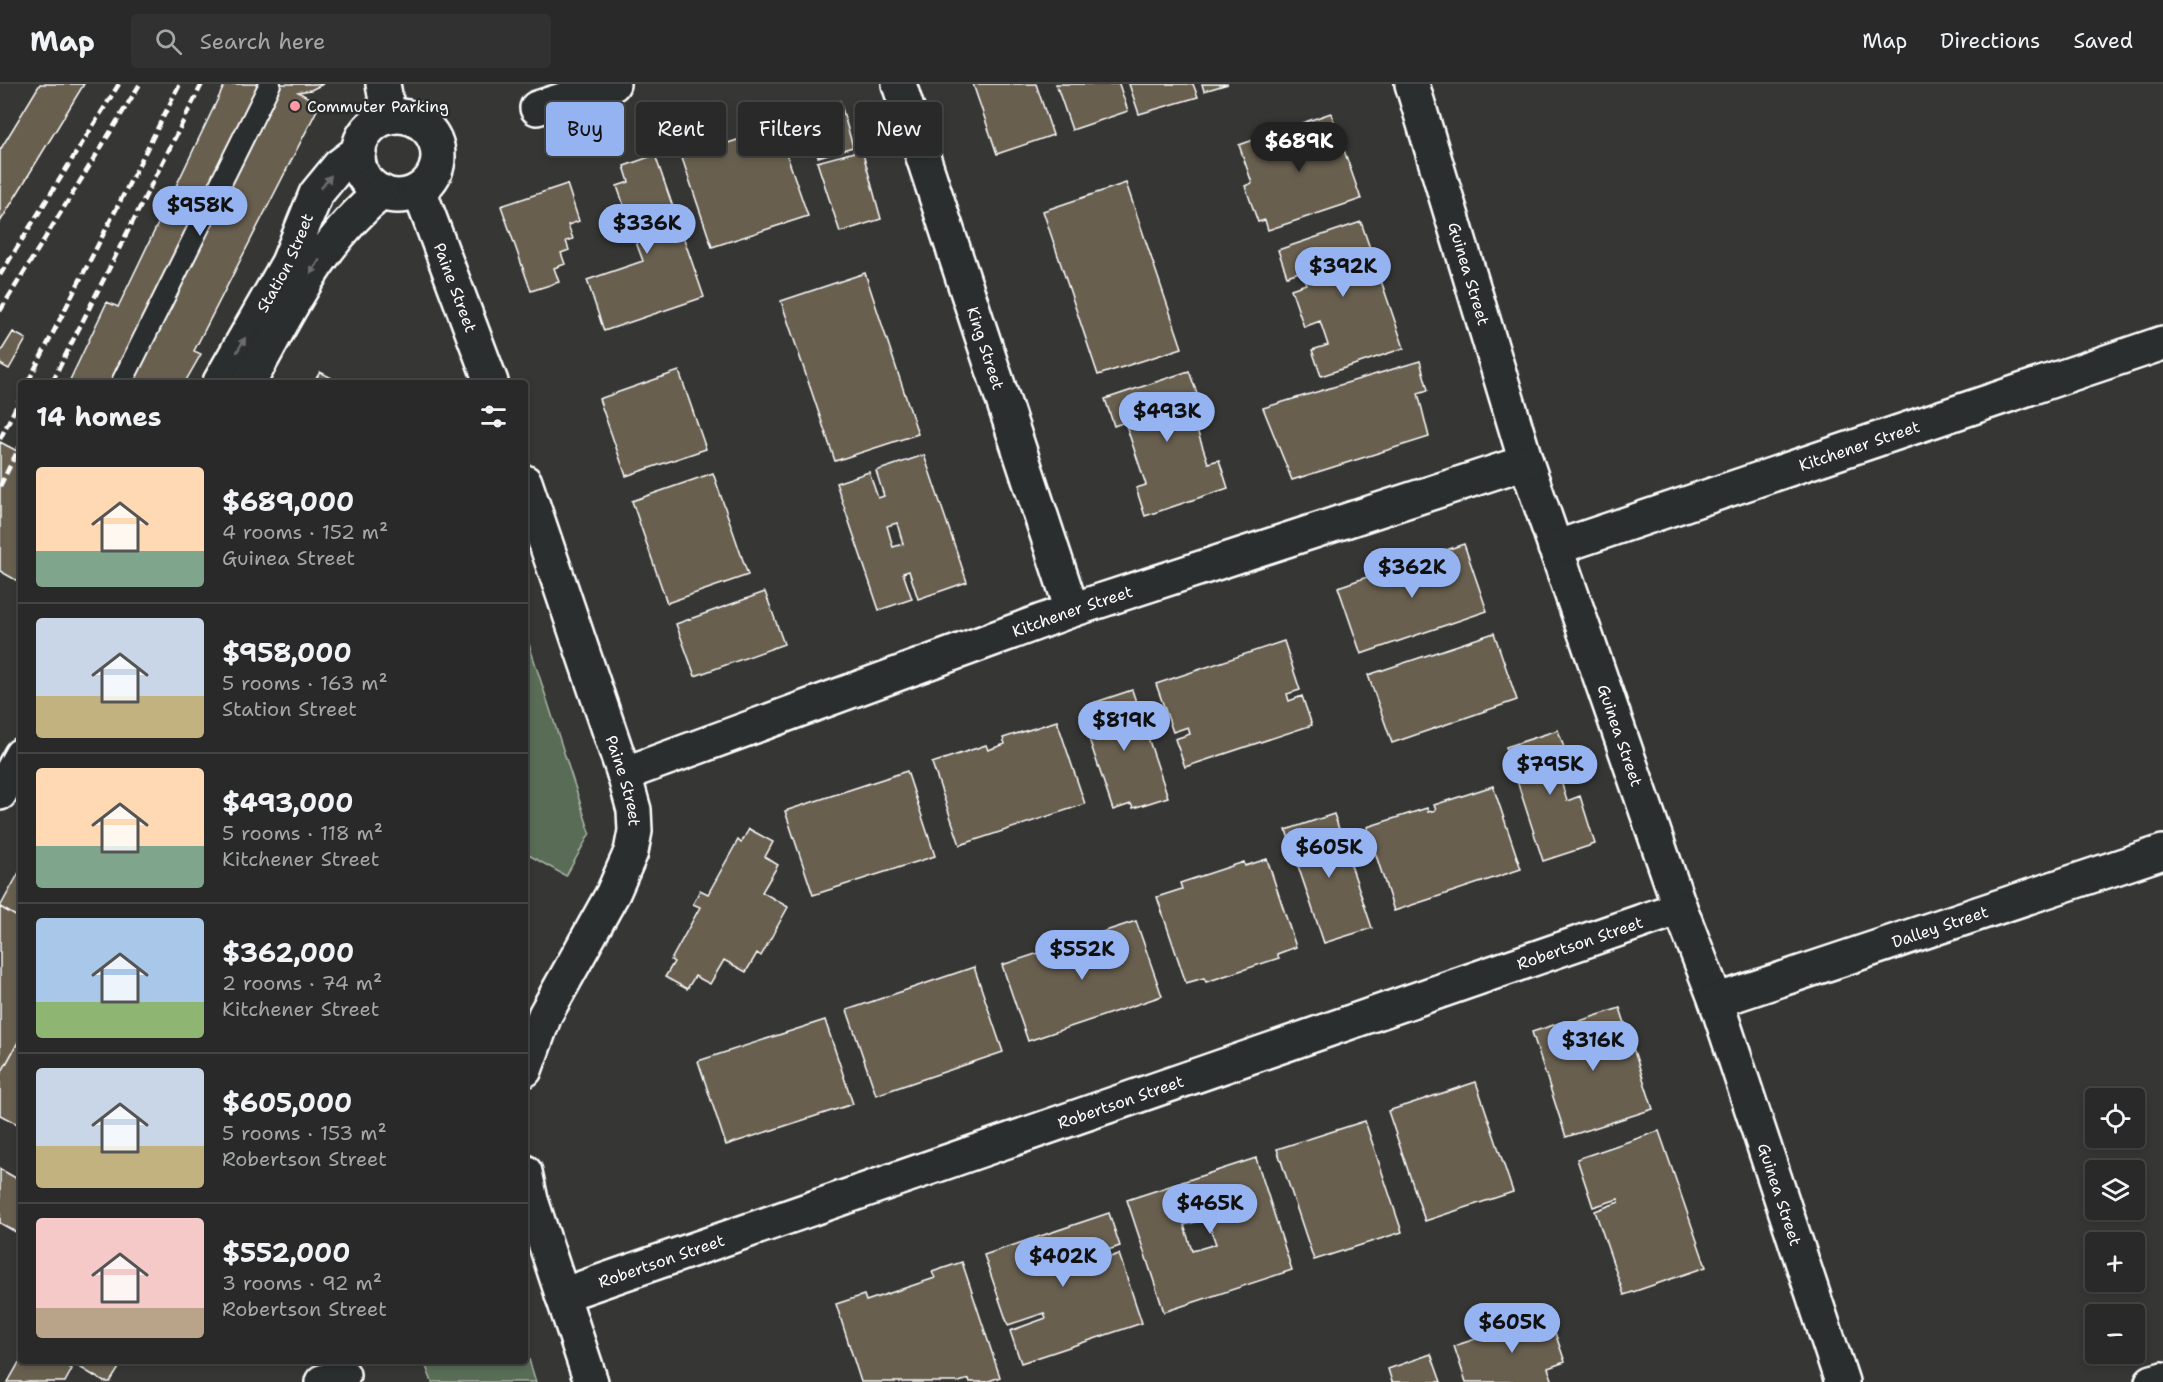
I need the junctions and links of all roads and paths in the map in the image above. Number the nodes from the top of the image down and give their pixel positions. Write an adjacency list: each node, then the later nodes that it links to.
1 (270, 84): 12 (lane)
2 (383, 84): 7 (street)
3 (613, 84): 6 (street)
4 (899, 84): 19 (street, King Street)
5 (1412, 84): 16 (street, Guinea Street)
6 (537, 108)
7 (389, 117): 8 (street); 9 (street)
8 (359, 151): 10 (street); 13 (street, Station Street, one-way to 8)
9 (419, 190): 10 (street); 15 (street, Paine Street)
10 (381, 192): 14 (street, Station Street, one-way to 14)
11 (2163, 343): 18 (street, Kitchener Street)
12 (123, 380)
13 (221, 380)
14 (250, 380)
15 (490, 380)
16 (1526, 462): 18 (street, Guinea Street); 19 (street, Kitchener Street)
17 (528, 491): 21 (street, Paine Street)
18 (1555, 548): 24 (street, Guinea Street)
19 (1072, 610): 21 (street, Kitchener Street)
20 (18, 764): 22 (street)
21 (624, 774): 26 (street, Paine Street)
22 (8, 791)
23 (2163, 852): 25 (street, Dalley Street)
24 (1680, 908): 25 (street, Guinea Street); 28 (street, Robertson Street)
25 (1716, 1002): 31 (street, Guinea Street)
26 (528, 1052)
27 (528, 1186): 28 (street)
28 (562, 1295): 30 (street)
29 (2163, 1379): 32 (street)
30 (591, 1382)
31 (1842, 1382)
32 (2152, 1382)

